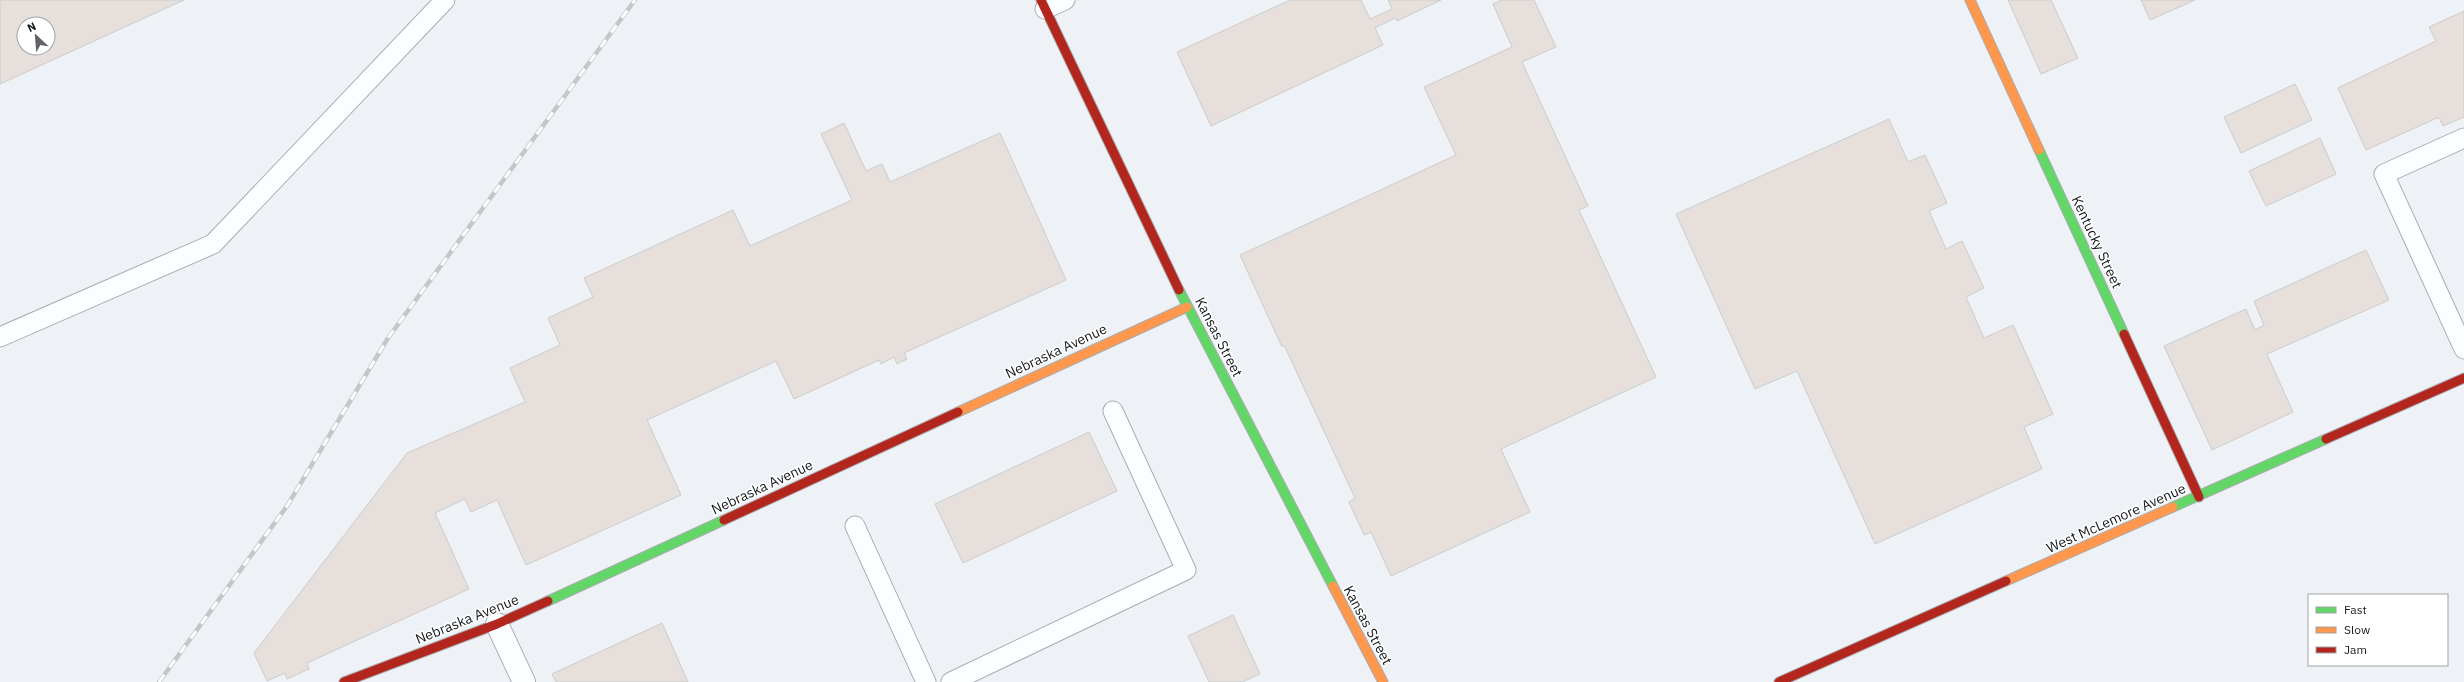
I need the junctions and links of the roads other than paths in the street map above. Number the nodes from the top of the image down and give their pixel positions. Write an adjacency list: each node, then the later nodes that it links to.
1 (445, 0): 7 (lane)
2 (1065, 0): 4 (lane)
3 (1970, 0): 11 (street, Kentucky Street)
4 (1043, 4): 6 (street, Kansas Street)
5 (2464, 138): 8 (lane)
6 (1187, 307): 13 (street, Nebraska Avenue); 18 (street, Kansas Street)
7 (0, 337)
8 (2464, 349)
9 (2464, 378): 11 (street, West McLemore Avenue)
10 (1113, 411): 17 (lane)
11 (2199, 497): 19 (street, West McLemore Avenue)
12 (855, 526): 16 (lane)
13 (497, 624): 14 (street, Nebraska Avenue); 15 (street)
14 (344, 682)
15 (524, 682)
16 (926, 682)
17 (951, 682)
18 (1382, 682)
19 (1779, 682)

